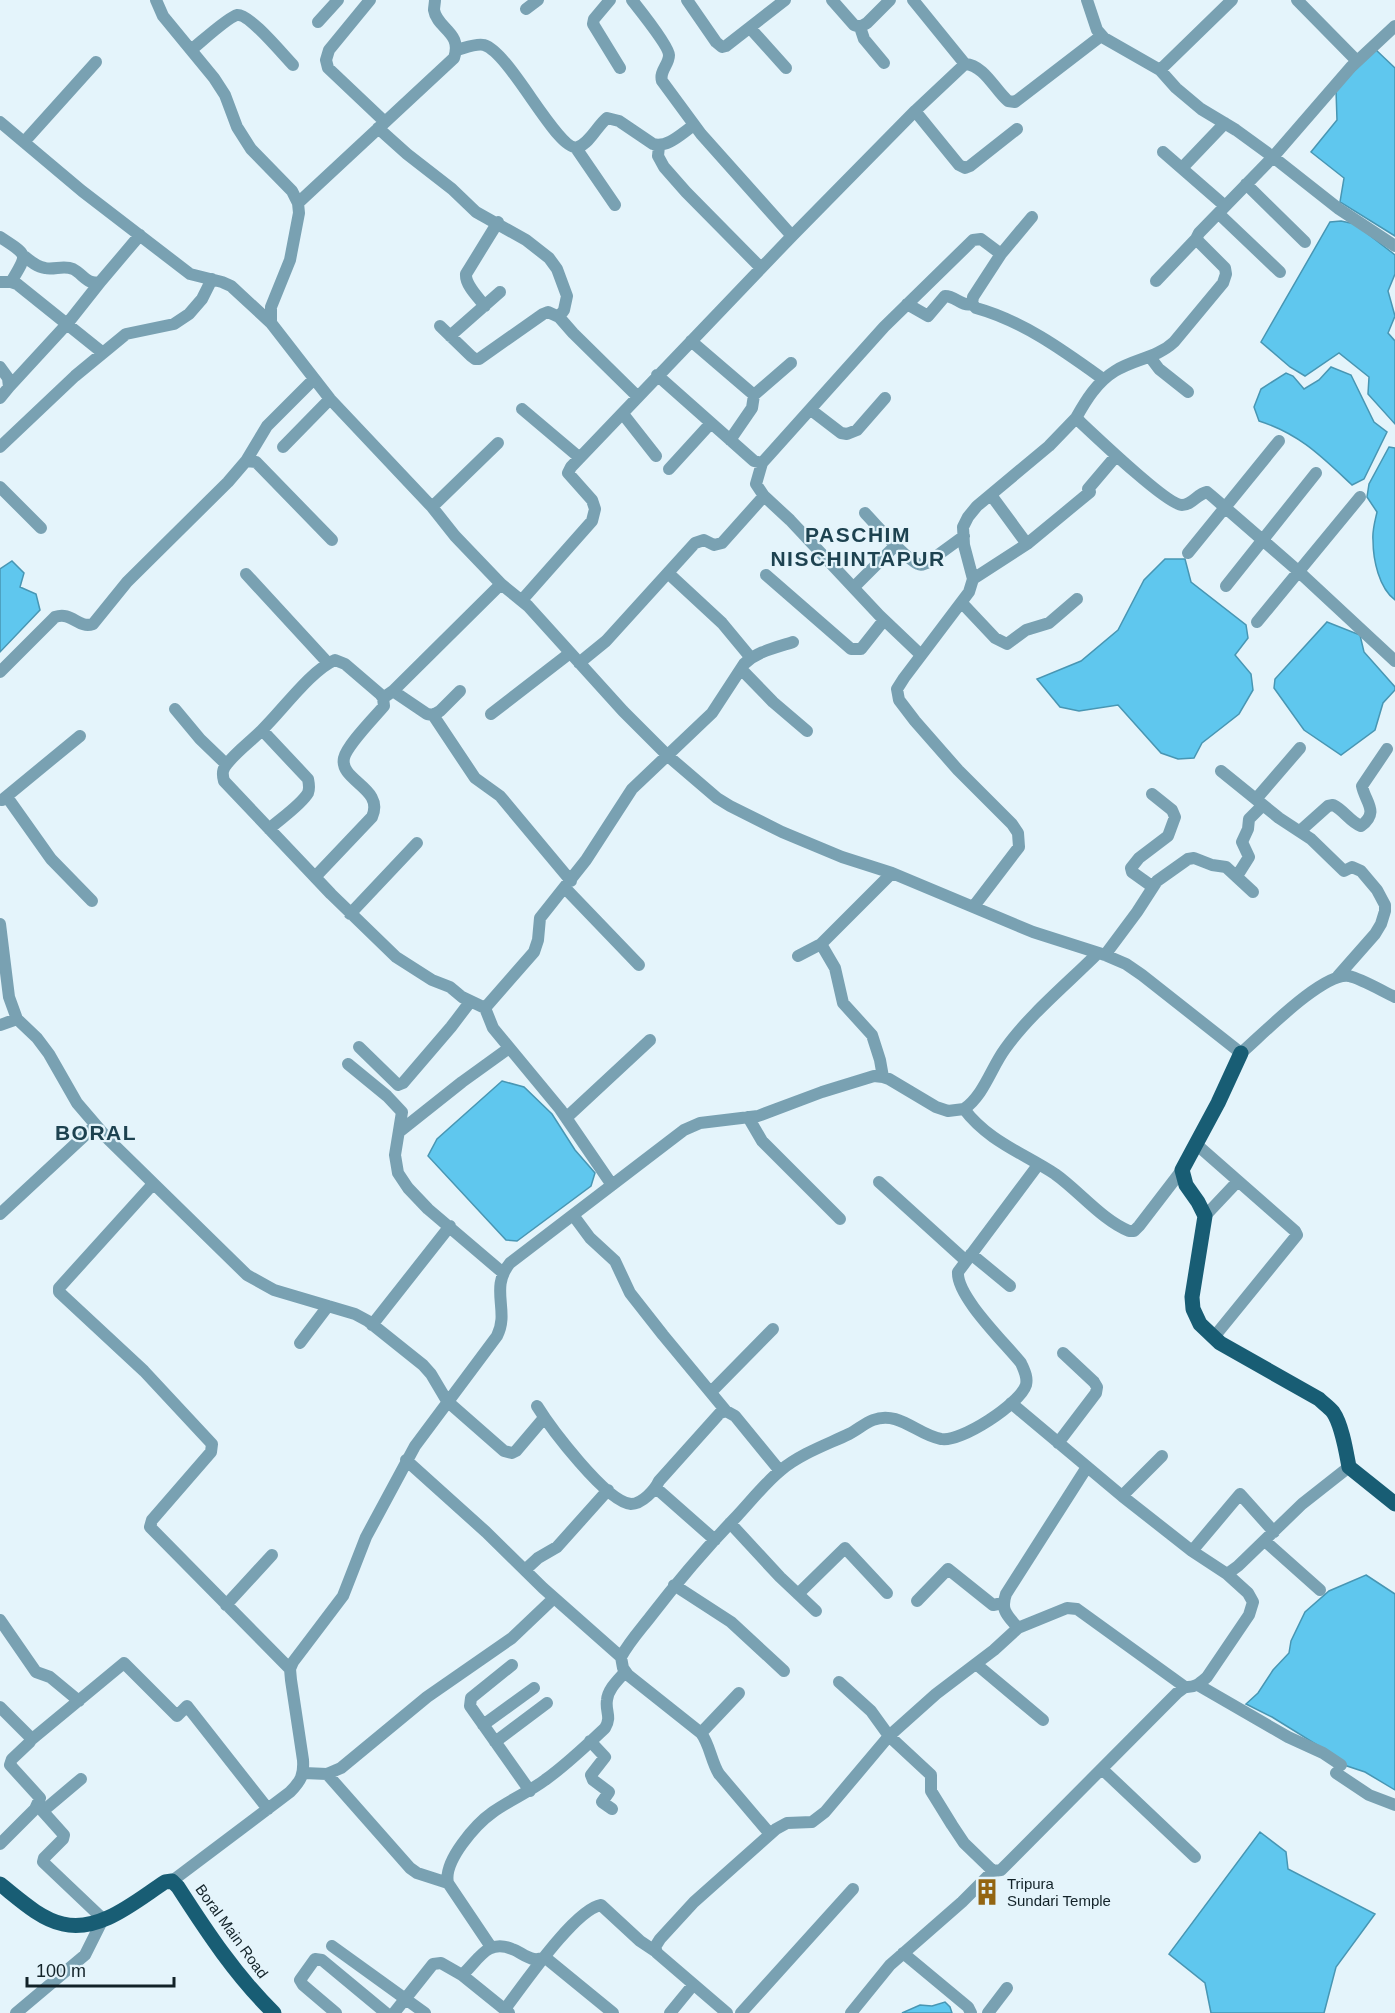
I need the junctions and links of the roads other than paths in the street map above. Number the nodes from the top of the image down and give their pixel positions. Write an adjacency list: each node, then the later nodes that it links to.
1 (156, 0): 22 (street)
2 (338, 0): 17 (street)
3 (370, 0): 35 (street)
4 (435, 0): 23 (street)
5 (538, 0): 16 (street)
6 (610, 0): 29 (street)
7 (632, 0): 36 (street)
8 (687, 0): 20 (street)
9 (785, 0): 20 (street)
10 (832, 0): 19 (street)
11 (890, 0): 19 (street)
12 (913, 0): 27 (street)
13 (1087, 0): 21 (street)
14 (1232, 0): 31 (street)
15 (1297, 0): 24 (street)
16 (526, 9)
17 (318, 22)
18 (1395, 26): 24 (street)
19 (860, 27): 26 (street)
20 (750, 28): 30 (street)
21 (1101, 36): 27 (street); 31 (street)
22 (191, 50): 28 (street); 45 (street)
23 (457, 50): 35 (street); 40 (street)
24 (1357, 61): 42 (street)
25 (96, 62): 38 (street)
26 (884, 63)
27 (965, 64): 32 (street)
28 (293, 65)
29 (620, 68)
30 (786, 68)
31 (1160, 70): 34 (street)
32 (915, 111): 37 (street); 51 (street)
33 (0, 122): 38 (street)
34 (1225, 123): 42 (street); 43 (street)
35 (381, 125): 45 (street); 49 (street)
36 (694, 125): 39 (street); 51 (street)
37 (1017, 129)
38 (24, 141): 50 (street)
39 (659, 146): 40 (street); 58 (street)
40 (576, 148): 46 (street)
41 (1163, 152): 43 (street)
42 (1273, 157): 44 (street); 55 (street)
43 (1182, 168): 47 (street)
44 (1246, 184): 47 (street); 54 (street)
45 (298, 203): 69 (street)
46 (615, 205)
47 (1222, 210): 53 (street); 59 (street)
48 (1032, 218): 56 (street)
49 (498, 222): 67 (street); 68 (street)
50 (140, 234): 60 (street); 61 (street)
51 (792, 236): 58 (street)
52 (0, 237): 57 (street)
53 (1196, 239): 62 (street); 75 (street)
54 (1305, 242)
55 (1395, 246)
56 (1001, 254): 65 (street); 66 (street)
57 (24, 256): 61 (street); 63 (street)
58 (762, 268): 73 (street)
59 (1280, 272)
60 (212, 279): 69 (street); 74 (street)
61 (101, 281): 70 (street)
62 (1156, 281)
63 (5, 282): 70 (street)
64 (500, 292): 67 (street)
65 (907, 304): 66 (street); 89 (street)
66 (972, 304): 80 (street)
67 (485, 306): 72 (street)
68 (559, 317): 72 (street); 84 (street)
69 (271, 323): 79 (street)
70 (67, 324): 74 (street); 81 (street)
71 (440, 326): 72 (street)
72 (450, 336)
73 (691, 341): 78 (street); 83 (street)
74 (103, 353): 96 (street)
75 (1150, 357): 80 (street); 82 (street)
76 (791, 363): 83 (street)
77 (0, 367): 81 (street)
78 (657, 375): 84 (street); 92 (street)
79 (314, 379): 87 (street); 101 (street)
80 (1103, 379): 91 (street)
81 (9, 387): 85 (street)
82 (1188, 392)
83 (754, 395): 93 (street)
84 (638, 397): 90 (street)
85 (0, 398)
86 (885, 398): 89 (street)
87 (330, 399): 97 (street); 109 (street)
88 (522, 409): 100 (street)
89 (811, 410): 102 (street)
90 (623, 414): 98 (street); 100 (street)
91 (1076, 418): 99 (street); 106 (street)
92 (711, 423): 93 (street); 103 (street)
93 (729, 440): 102 (street)
94 (1280, 441): 110 (street)
95 (498, 442): 109 (street)
96 (0, 447)
97 (283, 447)
98 (656, 456)
99 (1116, 456): 110 (street); 116 (street)
100 (580, 458): 128 (street)
101 (246, 461): 114 (street); 140 (street)
102 (762, 463): 107 (street)
103 (669, 469)
104 (1317, 473): 115 (street)
105 (0, 487): 112 (street)
106 (991, 495): 113 (street); 116 (street)
107 (764, 496): 119 (street); 126 (street)
108 (1360, 497): 120 (street)
109 (432, 507): 124 (street)
110 (1225, 507): 115 (street); 118 (street)
111 (865, 513): 117 (street)
112 (41, 528)
113 (964, 536): 117 (street); 123 (street)
114 (332, 540)
115 (1263, 540): 120 (street); 125 (street)
116 (1027, 544): 123 (street)
117 (896, 545): 126 (street)
118 (1188, 553)
119 (668, 573): 135 (street); 138 (street)
120 (1300, 573): 131 (street); 136 (street)
121 (246, 574): 137 (street)
122 (766, 575): 130 (street)
123 (973, 579): 129 (street)
124 (501, 584): 128 (street); 142 (street)
125 (1226, 586)
126 (854, 587): 130 (street)
127 (1077, 599): 129 (street)
128 (522, 600): 133 (street)
129 (962, 603): 134 (street)
130 (885, 620): 134 (street)
131 (1257, 622)
132 (793, 642): 135 (street)
133 (570, 653): 138 (street); 144 (street)
134 (921, 655): 167 (street)
135 (751, 658): 139 (street)
136 (1395, 661)
137 (328, 663): 142 (street); 146 (street)
138 (579, 663): 151 (street)
139 (741, 669): 147 (street); 151 (street)
140 (0, 672)
141 (460, 691): 145 (street)
142 (388, 694): 145 (street); 162 (street)
143 (175, 708): 152 (street)
144 (491, 714)
145 (433, 715): 163 (street)
146 (262, 730): 152 (street); 157 (street)
147 (807, 731)
148 (80, 736): 155 (street)
149 (1300, 748): 156 (street)
150 (1387, 750): 158 (street)
151 (668, 756): 160 (street); 163 (street)
152 (226, 764): 157 (street)
153 (1221, 771): 156 (street)
154 (1152, 794): 164 (street)
155 (3, 800): 166 (street)
156 (1259, 802): 158 (street); 161 (street)
157 (269, 829): 162 (street)
158 (1300, 831): 174 (street)
159 (417, 843): 168 (street)
160 (892, 873): 167 (street); 170 (street)
161 (1236, 876): 164 (street); 165 (street)
162 (315, 877): 168 (street)
163 (568, 885): 173 (street); 177 (street)
164 (1153, 887): 171 (street)
165 (1253, 892)
166 (92, 901)
167 (974, 906): 171 (street)
168 (350, 914): 176 (street)
169 (0, 924): 178 (street)
170 (821, 944): 172 (street); 185 (street)
171 (1101, 954): 183 (street); 186 (street)
172 (798, 956)
173 (639, 965)
174 (1338, 976): 175 (street); 183 (street)
175 (1395, 997)
176 (470, 1002): 177 (street); 181 (street)
177 (485, 1008): 182 (street)
178 (17, 1019): 179 (street); 189 (street)
179 (0, 1025)
180 (650, 1040): 188 (street)
181 (359, 1047)
182 (509, 1048): 188 (street); 190 (street)
183 (1242, 1053): 191 (main road)
184 (348, 1064): 190 (street)
185 (883, 1077): 186 (street); 187 (street)
186 (964, 1109): 192 (street)
187 (748, 1117): 197 (street); 201 (street)
188 (566, 1118): 197 (street)
189 (96, 1125): 196 (street); 198 (street)
190 (399, 1132): 202 (street)
191 (1196, 1144): 193 (main road); 194 (street)
192 (1038, 1165): 193 (street); 203 (street)
193 (1182, 1170): 200 (main road)
194 (1238, 1181): 200 (street); 209 (street)
195 (879, 1182): 203 (street)
196 (153, 1184): 206 (street); 242 (street)
197 (612, 1185): 199 (street)
198 (0, 1214)
199 (573, 1215): 204 (street); 212 (street)
200 (1205, 1216): 209 (main road)
201 (840, 1219)
202 (450, 1226): 204 (street); 207 (street)
203 (968, 1257): 205 (street); 214 (street)
204 (502, 1272): 213 (street)
205 (1010, 1286)
206 (328, 1306): 207 (street); 210 (street)
207 (372, 1325): 213 (street)
208 (773, 1329): 212 (street)
209 (1214, 1337): 222 (main road)
210 (300, 1343)
211 (1063, 1353): 218 (street)
212 (711, 1392): 216 (street)
213 (447, 1401): 217 (street); 220 (street)
214 (1011, 1403): 218 (street); 223 (street)
215 (537, 1406): 217 (street)
216 (726, 1410): 223 (street); 224 (street)
217 (544, 1418): 225 (street)
218 (1058, 1443): 221 (street)
219 (1162, 1456): 226 (street)
220 (406, 1460): 233 (street); 249 (street)
221 (1087, 1467): 226 (street); 241 (street)
222 (1349, 1467): 227 (main road); 229 (street)
223 (780, 1471): 228 (street)
224 (656, 1488): 225 (street); 230 (street)
225 (608, 1490): 233 (street)
226 (1122, 1496): 231 (street)
227 (1395, 1504)
228 (730, 1523): 230 (street); 238 (street)
229 (1269, 1536): 231 (street); 234 (street); 236 (street)
230 (715, 1539): 235 (street)
231 (1192, 1551): 234 (street)
232 (272, 1556): 242 (street)
233 (525, 1570): 239 (street)
234 (1227, 1574): 253 (street)
235 (674, 1585): 246 (street); 250 (street)
236 (1320, 1590)
237 (887, 1593): 238 (street)
238 (798, 1594): 243 (street)
239 (554, 1598): 246 (street); 268 (street)
240 (917, 1601): 241 (street)
241 (1003, 1603): 245 (street)
242 (226, 1605): 249 (street)
243 (816, 1611)
244 (0, 1620): 256 (street)
245 (1018, 1628): 247 (street); 253 (street)
246 (621, 1657): 251 (street)
247 (976, 1664): 259 (street); 262 (street)
248 (512, 1665): 260 (street)
249 (290, 1669): 267 (street)
250 (784, 1671)
251 (625, 1672): 261 (street); 264 (street)
252 (839, 1682): 262 (street)
253 (1191, 1686): 266 (street); 271 (street)
254 (534, 1688): 260 (street)
255 (739, 1693): 261 (street)
256 (79, 1701): 263 (street); 273 (street)
257 (547, 1703): 265 (street)
258 (0, 1707): 263 (street)
259 (1043, 1720)
260 (483, 1725): 265 (street)
261 (701, 1733): 275 (street)
262 (889, 1736): 275 (street); 278 (street)
263 (31, 1740): 272 (street)
264 (591, 1741): 270 (street); 274 (street)
265 (495, 1742): 270 (street)
266 (1102, 1769): 277 (street); 278 (street)
267 (304, 1773): 268 (street); 273 (street)
268 (327, 1774): 280 (street)
269 (81, 1779): 272 (street)
270 (530, 1791): 280 (street)
271 (1395, 1805)
272 (40, 1808): 276 (street); 283 (street)
273 (268, 1809): 279 (street)
274 (612, 1809)
275 (770, 1834): 286 (street)
276 (0, 1844)
277 (1195, 1857)
278 (993, 1871): 287 (street)
279 (172, 1881): 283 (main road); 296 (main road, Boral Main Road)
280 (448, 1883): 285 (street)
281 (0, 1884): 283 (main road)
282 (853, 1889): 303 (street)
283 (103, 1919): 295 (street)
284 (332, 1946): 292 (street)
285 (491, 1947): 288 (street); 289 (street)
286 (656, 1951): 288 (street); 290 (street)
287 (903, 1953): 304 (street); 305 (street)
288 (544, 1958): 293 (street); 300 (street)
289 (462, 1975): 292 (street); 293 (street)
290 (693, 1985): 301 (street); 302 (street)
291 (1007, 1989): 306 (street)
292 (405, 1999): 298 (street); 299 (street)
293 (507, 2011)
294 (331, 2012): 297 (street)
295 (16, 2013)
296 (274, 2013)
297 (386, 2013)
298 (394, 2013)
299 (425, 2013)
300 (613, 2013)
301 (670, 2013)
302 (727, 2013)
303 (741, 2013)
304 (851, 2013)
305 (971, 2013)
306 (988, 2013)

